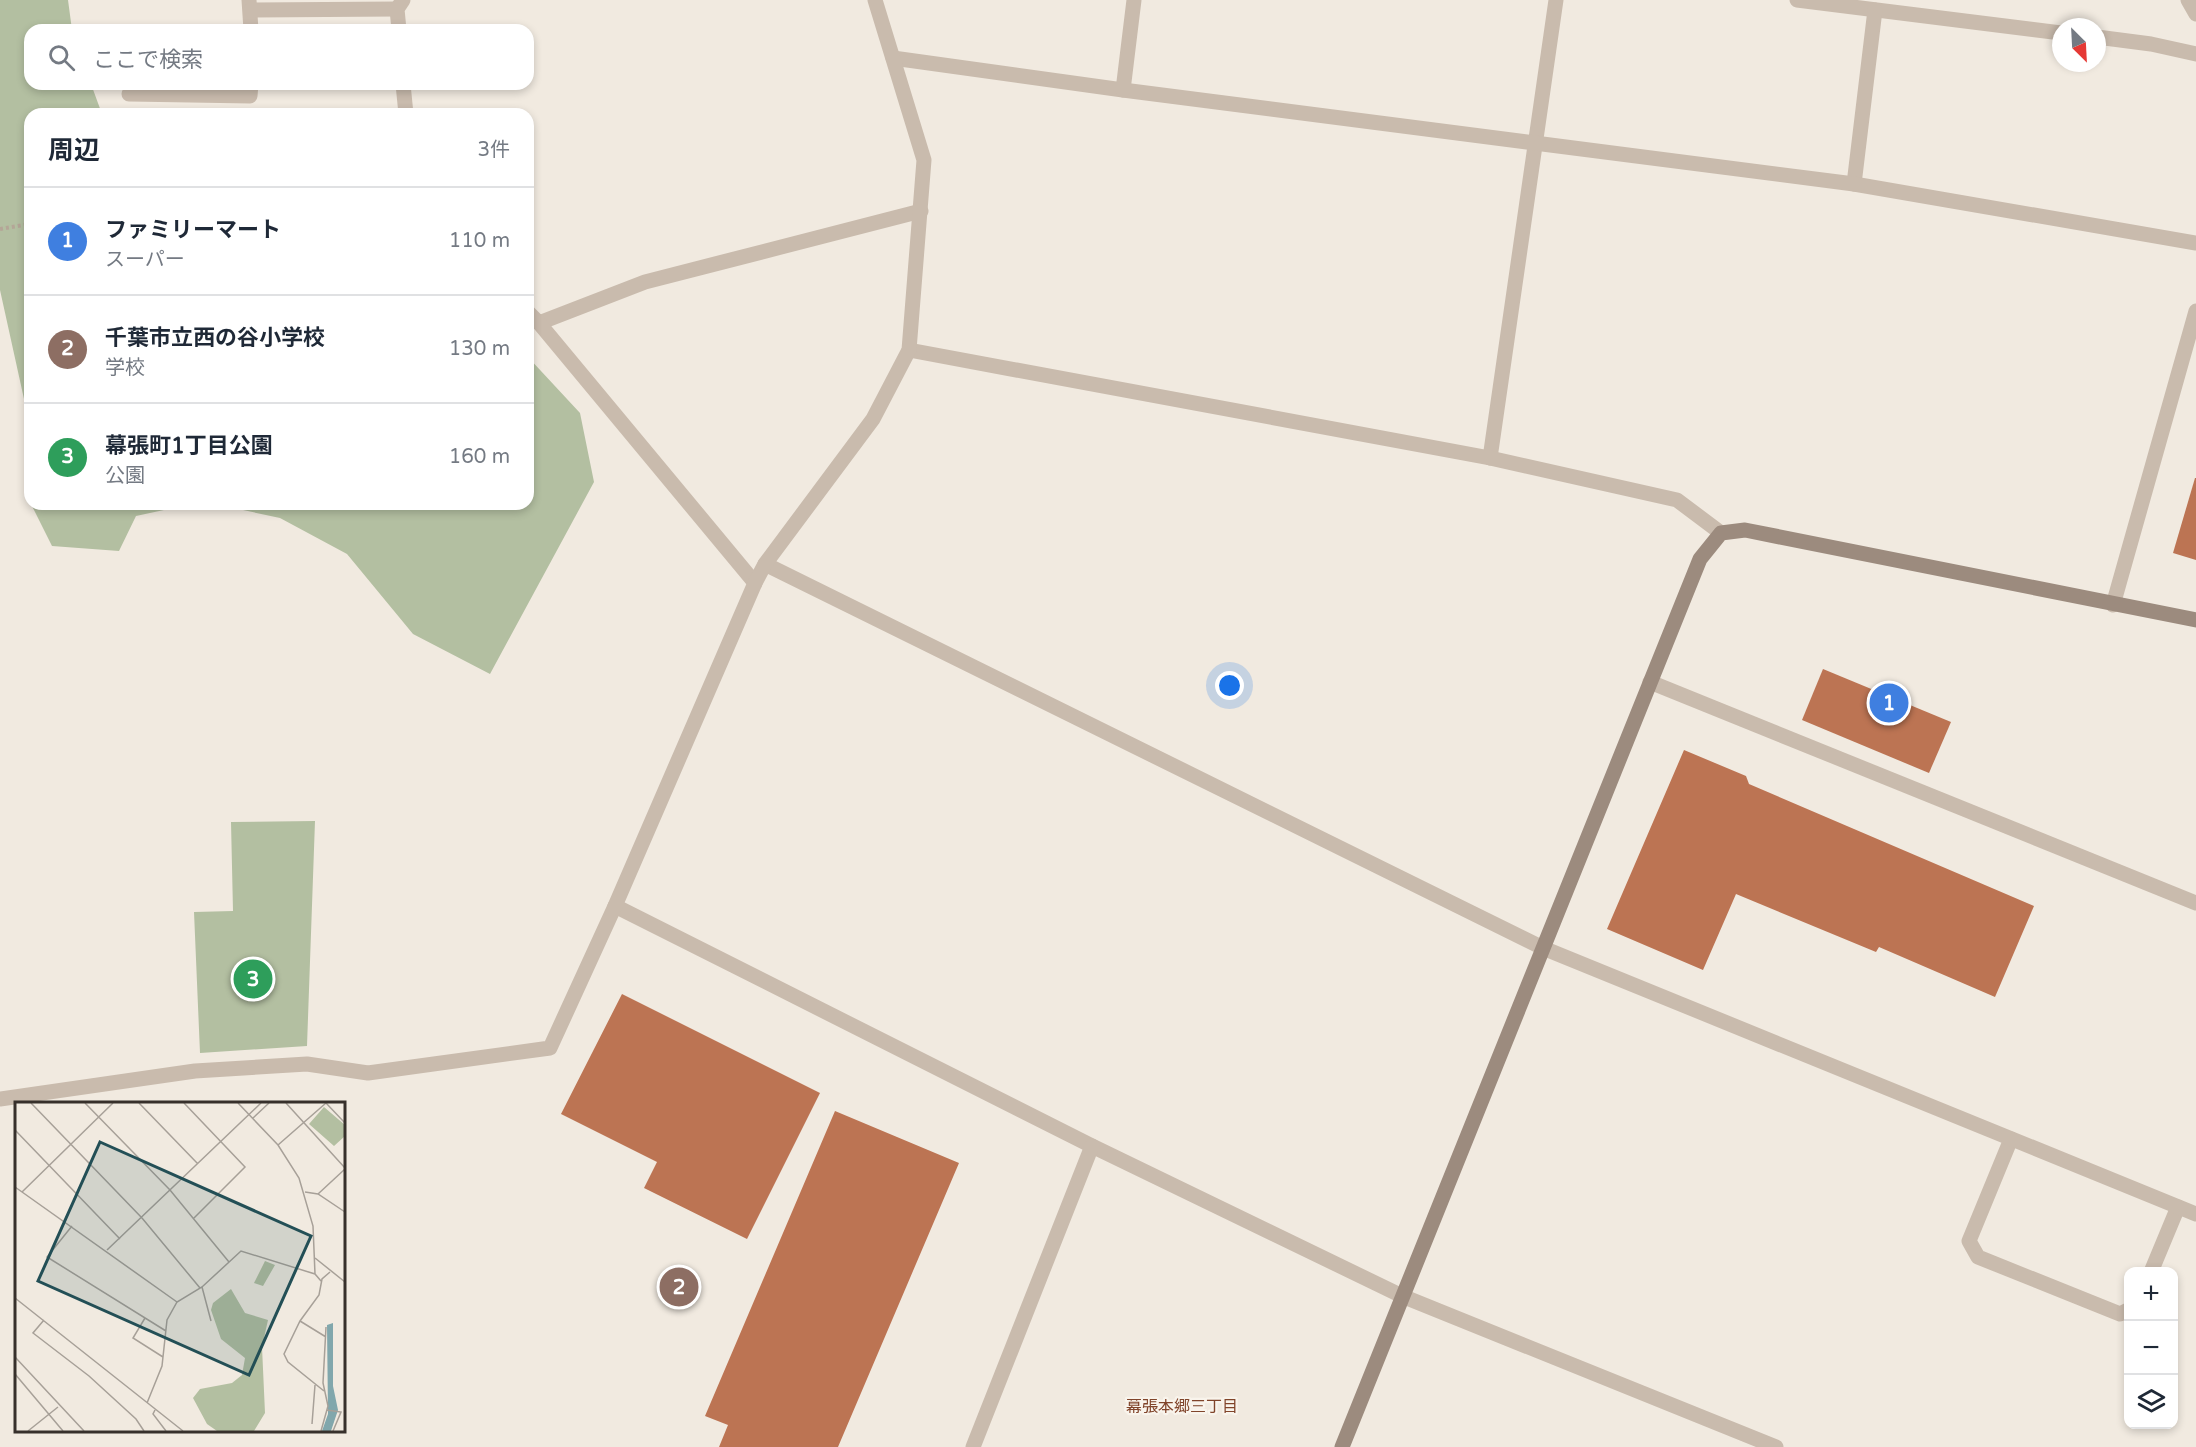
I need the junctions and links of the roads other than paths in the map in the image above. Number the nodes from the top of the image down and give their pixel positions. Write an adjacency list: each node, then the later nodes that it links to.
1 (875, 0): 15 (street)
2 (1134, 0): 18 (street)
3 (1556, 0): 21 (street)
4 (1797, 0): 8 (street)
5 (2188, 0): 9 (street)
6 (400, 4): 7 (street); 11 (street)
7 (250, 5): 10 (street)
8 (1875, 10): 12 (street); 22 (street)
9 (2196, 14)
10 (251, 24)
11 (399, 24)
12 (2052, 32)
13 (2106, 38): 14 (street)
14 (2196, 54)
15 (893, 58): 18 (street); 23 (street)
16 (250, 90): 19 (street)
17 (404, 90): 20 (street)
18 (1123, 90): 21 (street)
19 (129, 94)
20 (405, 108)
21 (1534, 142): 22 (street); 29 (street)
22 (1854, 184): 24 (street)
23 (921, 211): 26 (street); 28 (street)
24 (2196, 243)
25 (2196, 311): 33 (street)
26 (534, 317)
27 (534, 318): 32 (street)
28 (909, 350): 29 (street); 31 (street)
29 (1490, 458): 30 (street)
30 (1721, 533): 33 (street); 35 (street)
31 (765, 564): 32 (street); 38 (street)
32 (755, 583): 37 (street)
33 (2114, 604): 34 (street)
34 (2196, 620)
35 (1650, 682): 36 (street); 38 (street)
36 (2196, 903)
37 (615, 906): 39 (street); 41 (street)
38 (1543, 948): 40 (street); 45 (street)
39 (0, 1099)
40 (2011, 1139): 42 (street); 46 (street)
41 (1092, 1146): 45 (street); 47 (street)
42 (2178, 1207): 43 (street); 44 (street)
43 (2196, 1214)
44 (2153, 1267)
45 (1402, 1296): 48 (street); 49 (street)
46 (2124, 1312)
47 (973, 1447)
48 (1342, 1447)
49 (1776, 1447)

